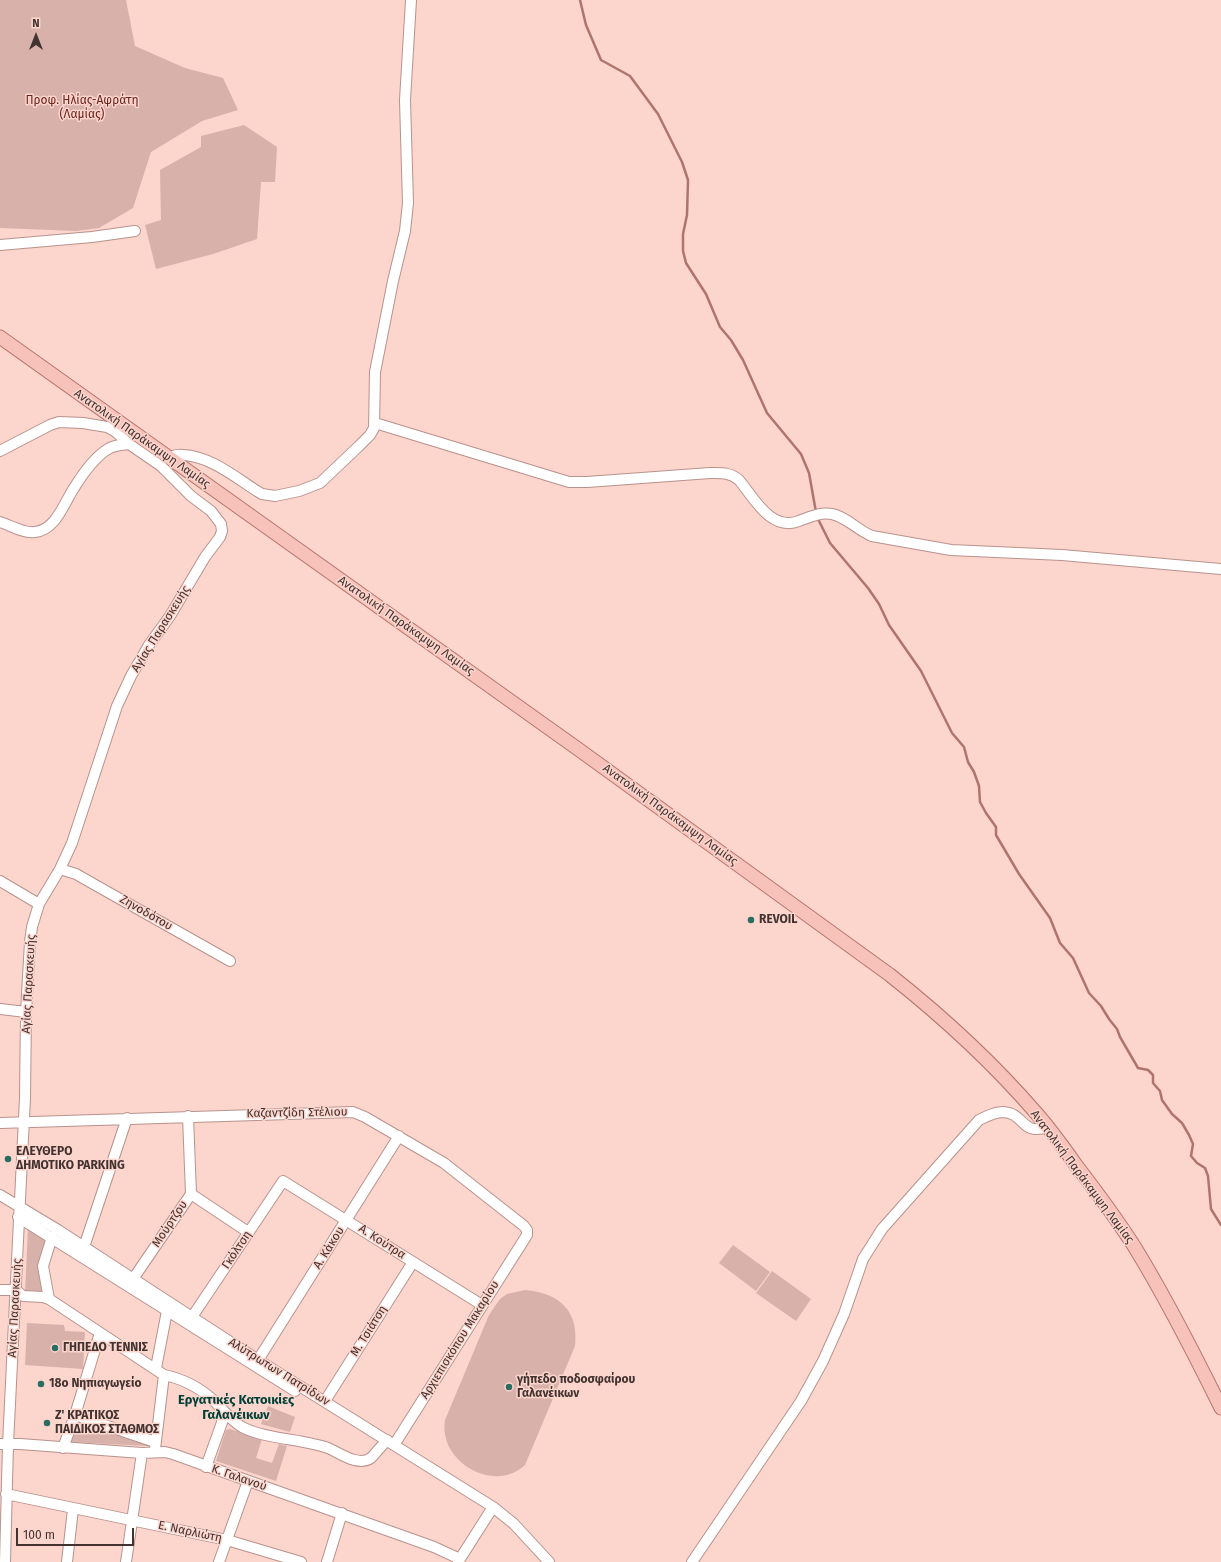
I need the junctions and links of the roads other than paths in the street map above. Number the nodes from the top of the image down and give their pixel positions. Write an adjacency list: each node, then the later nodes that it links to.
1 (411, 0): 5 (street)
2 (134, 232): 3 (street)
3 (0, 245)
4 (0, 337): 6 (main road, Ανατολική Παράκαμψη Λαμίας)
5 (375, 423): 8 (street); 10 (street)
6 (133, 442): 7 (street); 8 (main road, Ανατολική Παράκαμψη Λαμίας); 9 (street); 11 (street, Αγίας Παρασκευής)
7 (0, 451)
8 (168, 457): 21 (main road, Ανατολική Παράκαμψη Λαμίας)
9 (0, 522)
10 (1221, 569)
11 (60, 869): 13 (street, Αγίας Παρασκευής); 14 (street, Ζηνοδότου)
12 (0, 881): 13 (street)
13 (40, 904): 16 (street, Αγίας Παρασκευής)
14 (230, 961)
15 (0, 1009): 16 (street)
16 (26, 1012): 19 (street, Αγίας Παρασκευής)
17 (188, 1116): 18 (street, Καζαντζίδη Στέλιου); 22 (street, Καζαντζίδη Στέλιου); 24 (street, Μούρτζου)
18 (127, 1118): 19 (street, Καζαντζίδη Στέλιου); 32 (street)
19 (23, 1121): 20 (street, Καζαντζίδη Στέλιου); 26 (street, Αγίας Παρασκευής)
20 (0, 1123)
21 (1047, 1127): 47 (main road, Ανατολική Παράκαμψη Λαμίας); 72 (street)
22 (399, 1136): 28 (street, Α. Κάκου); 30 (street, Καζαντζίδη Στέλιου)
23 (282, 1182): 28 (street, Α. Κούτρα); 29 (street, Γκόλτση)
24 (191, 1194): 29 (street); 34 (street, Μούρτζου)
25 (0, 1195): 26 (street, Αλύτρωτων Πατρίδων)
26 (19, 1206): 27 (street, Αγίας Παρασκευής); 32 (street, Αλύτρωτων Πατρίδων)
27 (18, 1216): 31 (street); 36 (street, Αγίας Παρασκευής)
28 (347, 1220): 33 (street, Α. Κούτρα); 42 (street, Α. Κάκου)
29 (248, 1232): 40 (street, Γκόλτση)
30 (526, 1235): 38 (street, Αρχιεπισκόπου Μακαρίου)
31 (52, 1237): 37 (street); 39 (street)
32 (84, 1247): 34 (street, Αλύτρωτων Πατρίδων)
33 (413, 1262): 38 (street, Α. Κούτρα); 46 (street, Μ. Τσιάτση)
34 (133, 1279): 40 (street, Αλύτρωτων Πατρίδων)
35 (0, 1290): 36 (street)
36 (16, 1290): 37 (street); 51 (street, Αγίας Παρασκευής)
37 (49, 1299): 41 (street)
38 (482, 1305): 50 (street, Αρχιεπισκόπου Μακαρίου)
39 (167, 1311): 43 (street); 45 (street)
40 (192, 1317): 42 (street, Αλύτρωτων Πατρίδων)
41 (100, 1334): 43 (street); 49 (street)
42 (258, 1360): 46 (street, Αλύτρωτων Πατρίδων)
43 (156, 1368): 44 (street)
44 (164, 1375): 48 (street, Αρχιεπισκόπου Μακαρίου); 52 (street)
45 (294, 1391)
46 (325, 1401): 50 (street, Αλύτρωτων Πατρίδων)
47 (1221, 1408)
48 (225, 1414): 50 (street, Αρχιεπισκόπου Μακαρίου); 55 (street)
49 (75, 1415): 52 (street); 53 (street)
50 (390, 1443): 58 (street, Αλύτρωτων Πατρίδων)
51 (4, 1444): 53 (street, Κ. Γαλανού); 57 (street, Αγίας Παρασκευής)
52 (155, 1447): 54 (street, Κ. Γαλανού); 55 (street, Κ. Γαλανού)
53 (63, 1448): 54 (street, Κ. Γαλανού)
54 (142, 1453): 61 (street)
55 (206, 1467): 56 (street, Κ. Γαλανού)
56 (248, 1481): 60 (street, Κ. Γαλανού); 63 (street)
57 (6, 1494): 59 (street, Ε. Ναρλιώτη); 62 (street, Αγίας Παρασκευής)
58 (493, 1507): 64 (street); 71 (street, Αλύτρωτων Πατρίδων)
59 (73, 1508): 61 (street, Ε. Ναρλιώτη); 66 (street)
60 (342, 1513): 64 (street, Κ. Γαλανού); 70 (street)
61 (131, 1520): 63 (street, Ε. Ναρλιώτη); 67 (street)
62 (3, 1530): 65 (street, Αγίας Παρασκευής)
63 (227, 1540): 68 (street); 69 (street, Ε. Ναρλιώτη)
64 (459, 1561)
65 (5, 1562)
66 (67, 1562)
67 (126, 1562)
68 (219, 1562)
69 (301, 1562)
70 (327, 1562)
71 (549, 1562)
72 (692, 1562)

